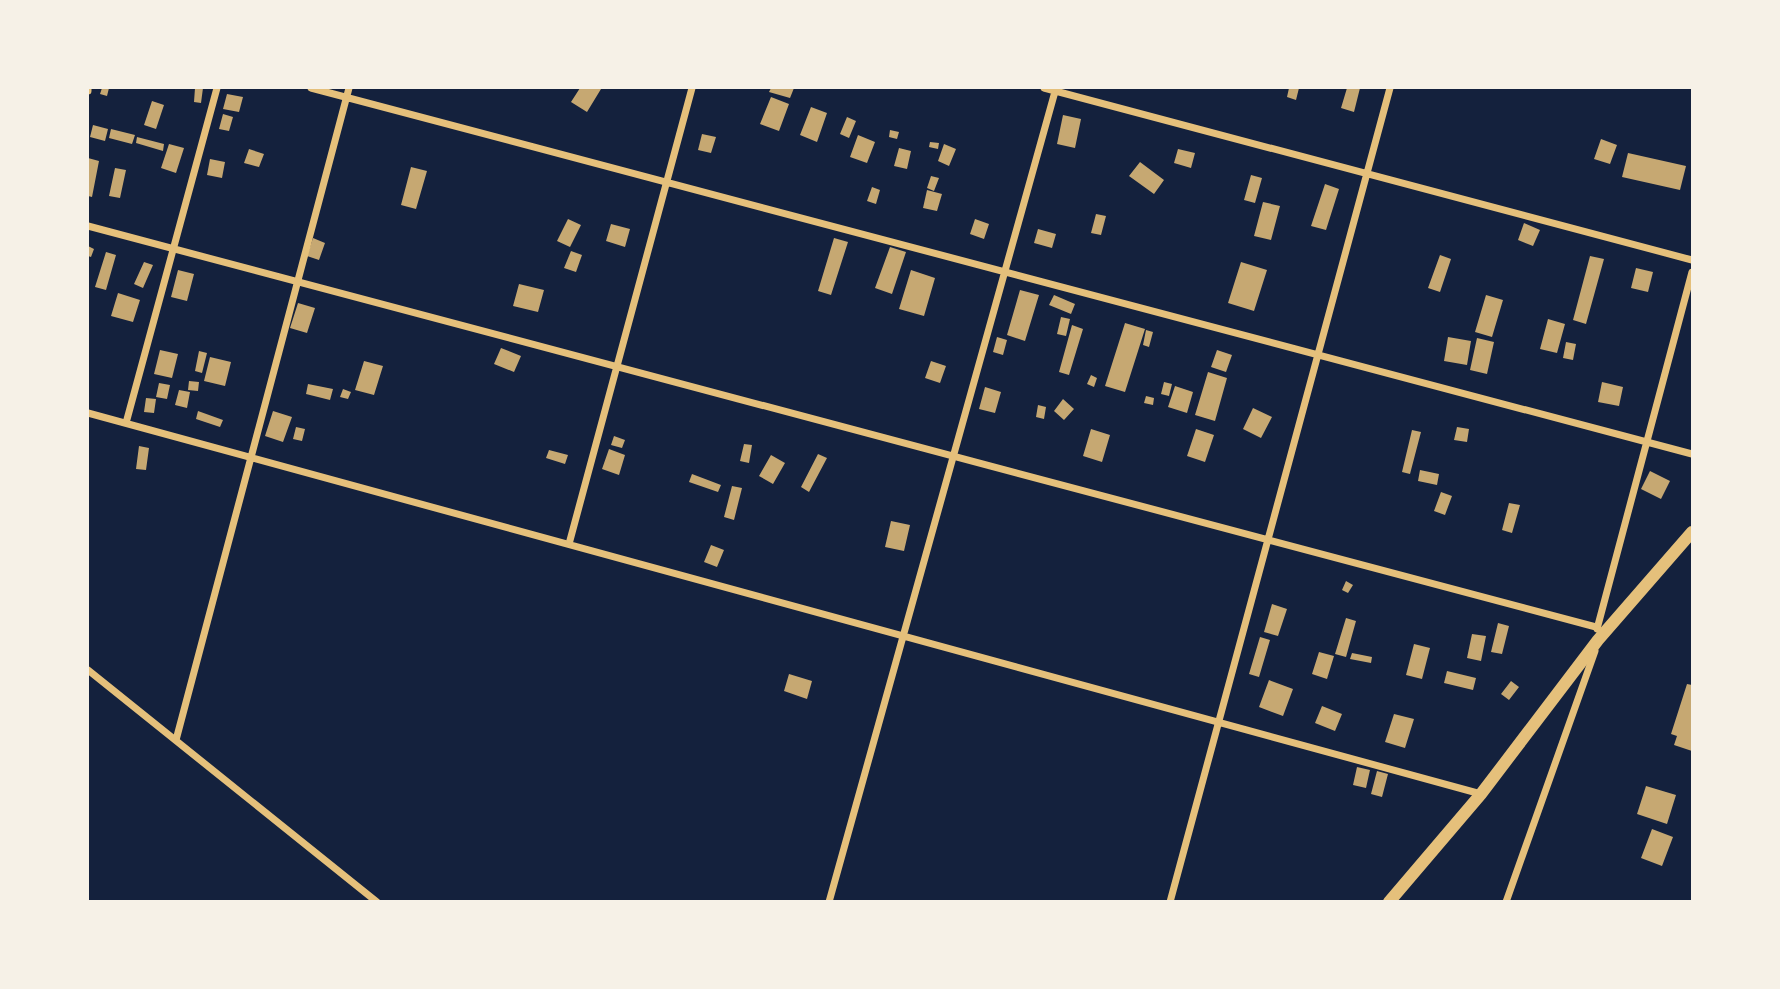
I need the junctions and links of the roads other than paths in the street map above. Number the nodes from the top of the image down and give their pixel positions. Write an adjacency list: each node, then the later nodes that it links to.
1 (217, 88): 12 (street)
2 (311, 88): 8 (street)
3 (349, 88): 8 (street)
4 (692, 88): 10 (street)
5 (1044, 88): 7 (street)
6 (1390, 88): 9 (street)
7 (1056, 89): 9 (street); 14 (street)
8 (346, 97): 10 (street); 16 (street)
9 (1367, 173): 13 (street); 17 (street)
10 (666, 182): 14 (street); 18 (street)
11 (88, 226): 12 (street)
12 (173, 249): 16 (street); 20 (street)
13 (1692, 260)
14 (1005, 272): 17 (street); 23 (street)
15 (1692, 272): 21 (street)
16 (296, 282): 18 (street); 24 (street)
17 (1318, 355): 21 (street); 26 (street)
18 (616, 367): 23 (street); 27 (street)
19 (88, 413): 20 (street)
20 (126, 423): 24 (street)
21 (1646, 442): 22 (street); 28 (street)
22 (1692, 454)
23 (953, 456): 26 (street); 29 (street)
24 (250, 457): 27 (street); 32 (street)
25 (1692, 532): 28 (street)
26 (1268, 540): 28 (street); 31 (street)
27 (569, 544): 29 (street)
28 (1597, 634): 33 (street); 38 (street)
29 (903, 636): 31 (street); 35 (street)
30 (88, 670): 32 (street)
31 (1218, 722): 33 (street); 36 (street)
32 (176, 740): 34 (street)
33 (1481, 794): 37 (street)
34 (377, 901)
35 (829, 901)
36 (1170, 901)
37 (1389, 901)
38 (1506, 901)

